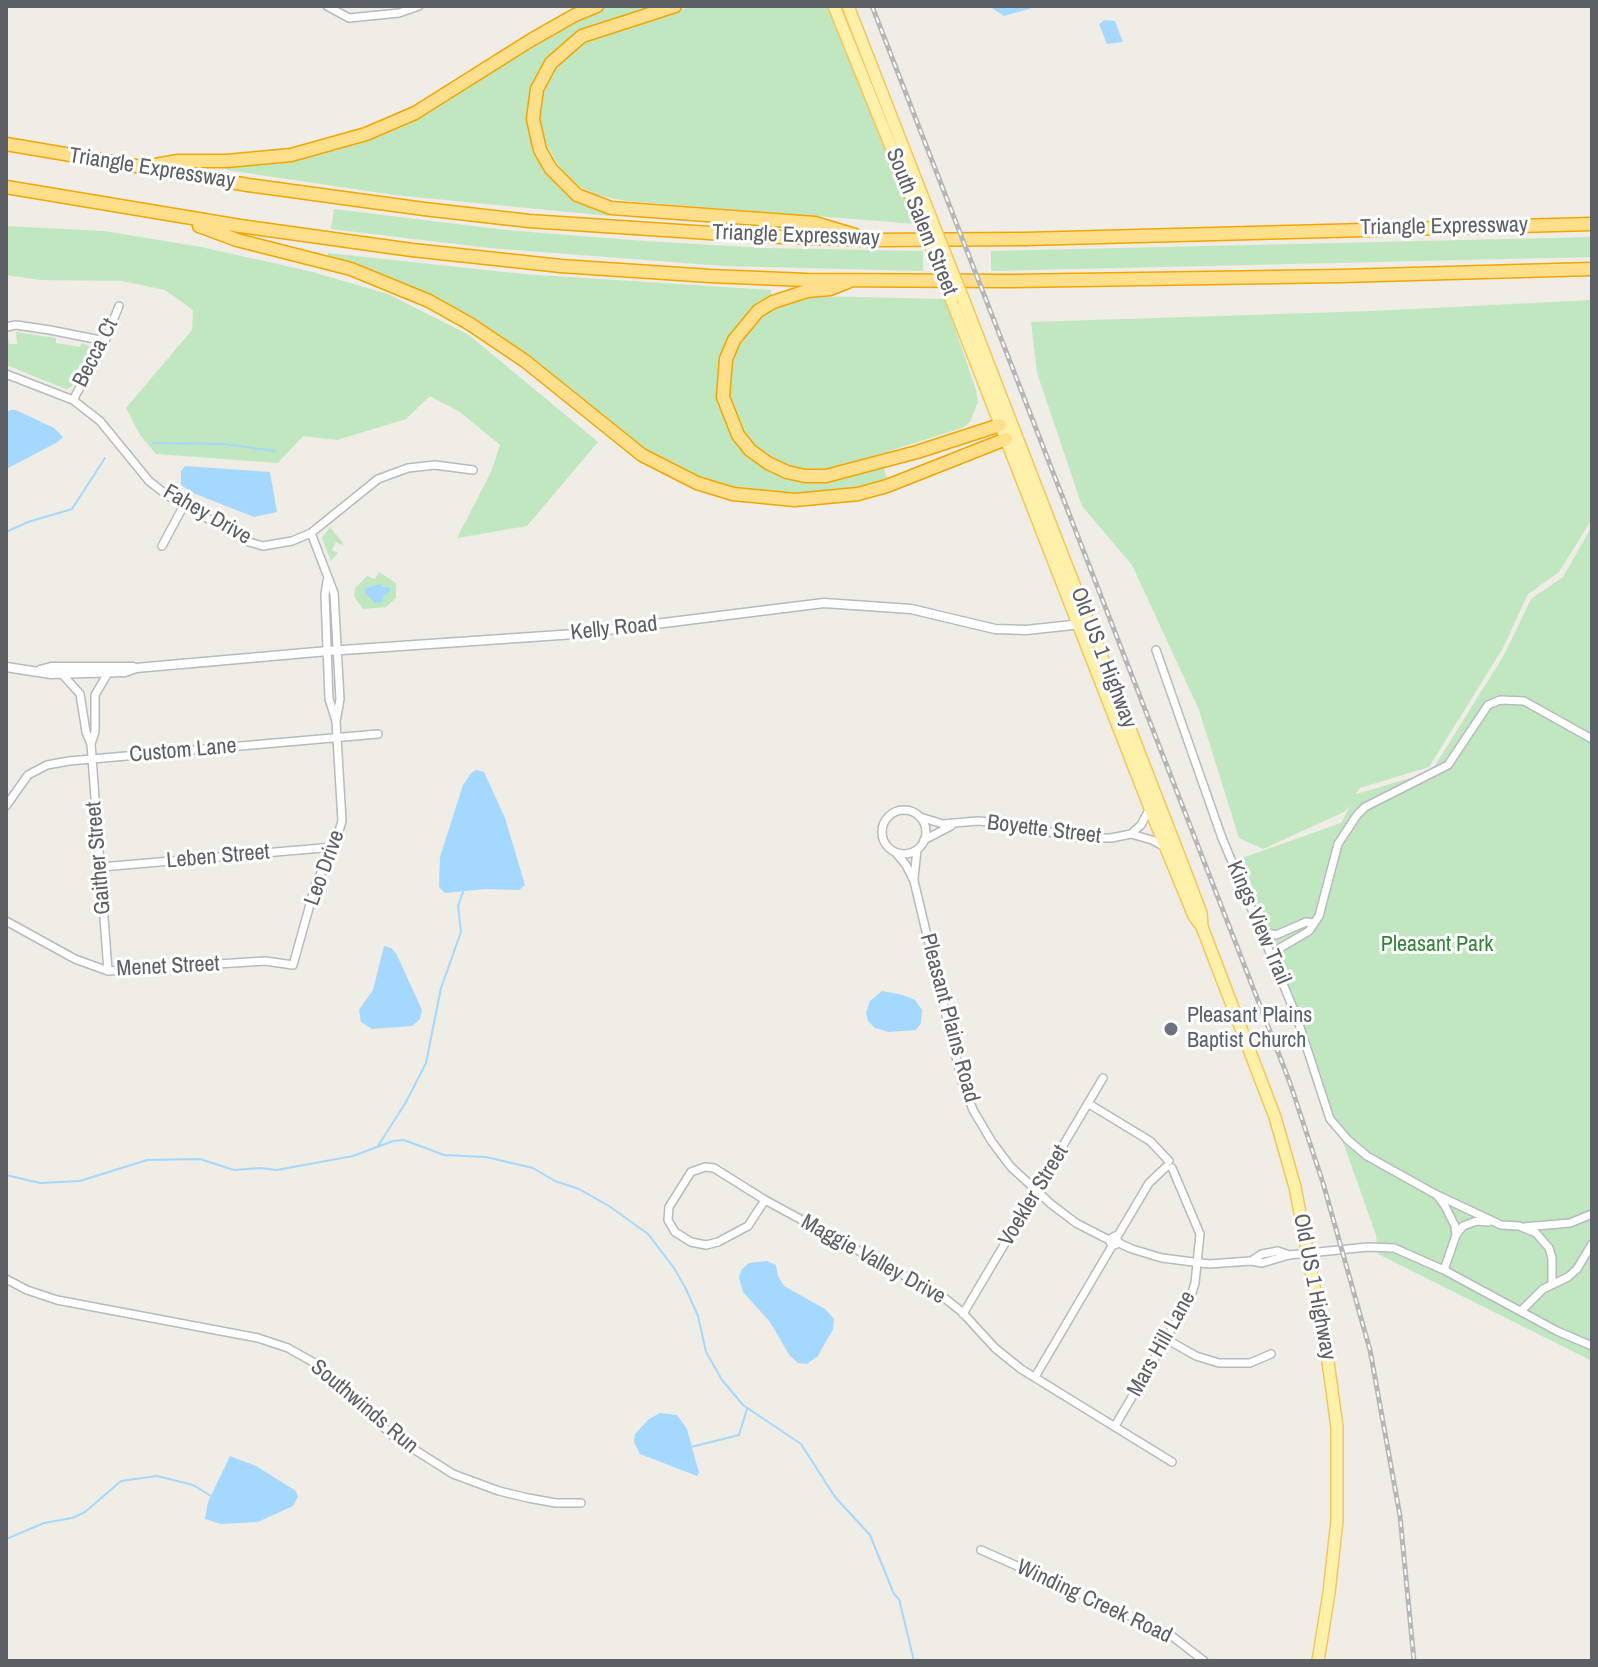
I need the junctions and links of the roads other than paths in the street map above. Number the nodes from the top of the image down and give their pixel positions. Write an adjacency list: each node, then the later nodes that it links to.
1 (327, 6): 2 (street)
2 (419, 6)
3 (597, 6): 8 (highway)
4 (675, 6): 13 (highway)
5 (834, 6): 11 (main road, South Salem Street)
6 (848, 6): 11 (main road, South Salem Street)
7 (6, 144): 8 (highway, Triangle Expressway)
8 (140, 167): 13 (highway, Triangle Expressway)
9 (6, 187): 10 (highway, Triangle Expressway)
10 (170, 215): 15 (highway, Triangle Expressway); 22 (highway)
11 (927, 221): 21 (main road, South Salem Street, bridge)
12 (1592, 224): 13 (highway, Triangle Expressway)
13 (870, 240)
14 (1592, 269): 15 (highway, Triangle Expressway)
15 (855, 279): 21 (highway)
16 (119, 306): 18 (street, Becca Ct)
17 (6, 327): 18 (street)
18 (105, 341): 20 (street, Becca Ct)
19 (6, 374): 20 (street, Fahey Drive)
20 (73, 400): 24 (street, Fahey Drive)
21 (1005, 423): 22 (main road, South Salem Street)
22 (1011, 437): 28 (main road, Old US 1 Highway)
23 (473, 470): 25 (street, Fahey Drive)
24 (184, 505): 25 (street, Fahey Drive); 26 (street)
25 (311, 533): 27 (street, Leo Drive)
26 (162, 546)
27 (327, 581): 29 (street, Leo Drive); 31 (street, Leo Drive)
28 (1084, 624): 29 (street, Kelly Road); 44 (main road, Old US 1 Highway); 57 (main road, Old US 1 Highway)
29 (338, 650): 31 (street, Kelly Road); 37 (street, Leo Drive)
30 (1156, 650): 58 (street, Kings View Trail)
31 (328, 651): 33 (street, Kelly Road); 37 (street, Leo Drive)
32 (6, 667): 34 (street, Kelly Road)
33 (136, 668): 34 (street, Kelly Road); 35 (street, Kelly Road)
34 (39, 670): 36 (street, Kelly Road)
35 (108, 673): 36 (street, Kelly Road); 41 (street, Gaither Street)
36 (62, 674): 41 (street, Gaither Street)
37 (336, 721): 39 (street, Leo Drive)
38 (378, 734): 39 (street, Custom Lane)
39 (337, 737): 42 (street, Custom Lane); 49 (street, Leo Drive)
40 (1592, 739): 56 (street)
41 (91, 744): 42 (street, Gaither Street)
42 (91, 759): 43 (street, Custom Lane); 53 (street, Gaither Street)
43 (6, 806)
44 (1150, 808): 47 (street, Boyette Street); 50 (main road, Old US 1 Highway)
45 (920, 817): 46 (street, Boyette Street); 48 (street); 52 (street, Boyette Street)
46 (957, 824): 47 (street, Boyette Street); 48 (street, Boyette Street)
47 (1131, 834): 50 (street, Boyette Street)
48 (924, 840): 51 (street, Boyette Street)
49 (334, 847): 53 (street, Leben Street); 60 (street, Leo Drive)
50 (1165, 847): 57 (main road, Old US 1 Highway)
51 (917, 850): 52 (street); 54 (street, Pleasant Plains Road)
52 (896, 853): 54 (street, Pleasant Plains Road)
53 (101, 867): 61 (street, Gaither Street)
54 (914, 881): 65 (street, Pleasant Plains Road)
55 (6, 921): 61 (street, Menet Street)
56 (1313, 923): 58 (street); 59 (street)
57 (1202, 927): 74 (main road, Old US 1 Highway)
58 (1262, 932): 59 (street, Kings View Trail)
59 (1272, 956): 66 (street, Kings View Trail)
60 (293, 965): 61 (street, Menet Street)
61 (108, 971)
62 (1103, 1078): 63 (street, Voekler Street)
63 (1089, 1104): 64 (street, Mars Hill Lane); 65 (street, Voekler Street)
64 (1169, 1166): 72 (street); 75 (street, Mars Hill Lane)
65 (1037, 1192): 72 (street, Pleasant Plains Road); 80 (street, Voekler Street)
66 (1435, 1194): 69 (street, Kings View Trail); 71 (street)
67 (765, 1200): 67 (street, Maggie Valley Drive); 80 (street, Maggie Valley Drive)
68 (1592, 1214): 70 (street, Kings View Trail)
69 (1495, 1223): 70 (street, Kings View Trail); 71 (street, Kings View Trail)
70 (1522, 1227): 78 (street)
71 (1456, 1235): 76 (street)
72 (1114, 1242): 75 (street, Pleasant Plains Road); 84 (street)
73 (1592, 1244): 78 (street)
74 (1308, 1253): 75 (street, Pleasant Plains Road); 76 (street, Pleasant Plains Road); 90 (main road, Old US 1 Highway)
75 (1198, 1264): 81 (street, Mars Hill Lane)
76 (1444, 1270): 79 (street, Pleasant Plains Road)
77 (6, 1279): 87 (street, Southwinds Run)
78 (1552, 1284): 79 (street)
79 (1521, 1311): 82 (street, Pleasant Plains Road)
80 (963, 1314): 84 (street, Maggie Valley Drive)
81 (1166, 1339): 83 (street); 85 (street, Mars Hill Lane)
82 (1592, 1346)
83 (1271, 1354)
84 (1035, 1377): 85 (street, Maggie Valley Drive)
85 (1115, 1426): 86 (street, Maggie Valley Drive)
86 (1172, 1462)
87 (581, 1503)
88 (981, 1550): 89 (street, Winding Creek Road)
89 (1204, 1661)
90 (1318, 1661)

